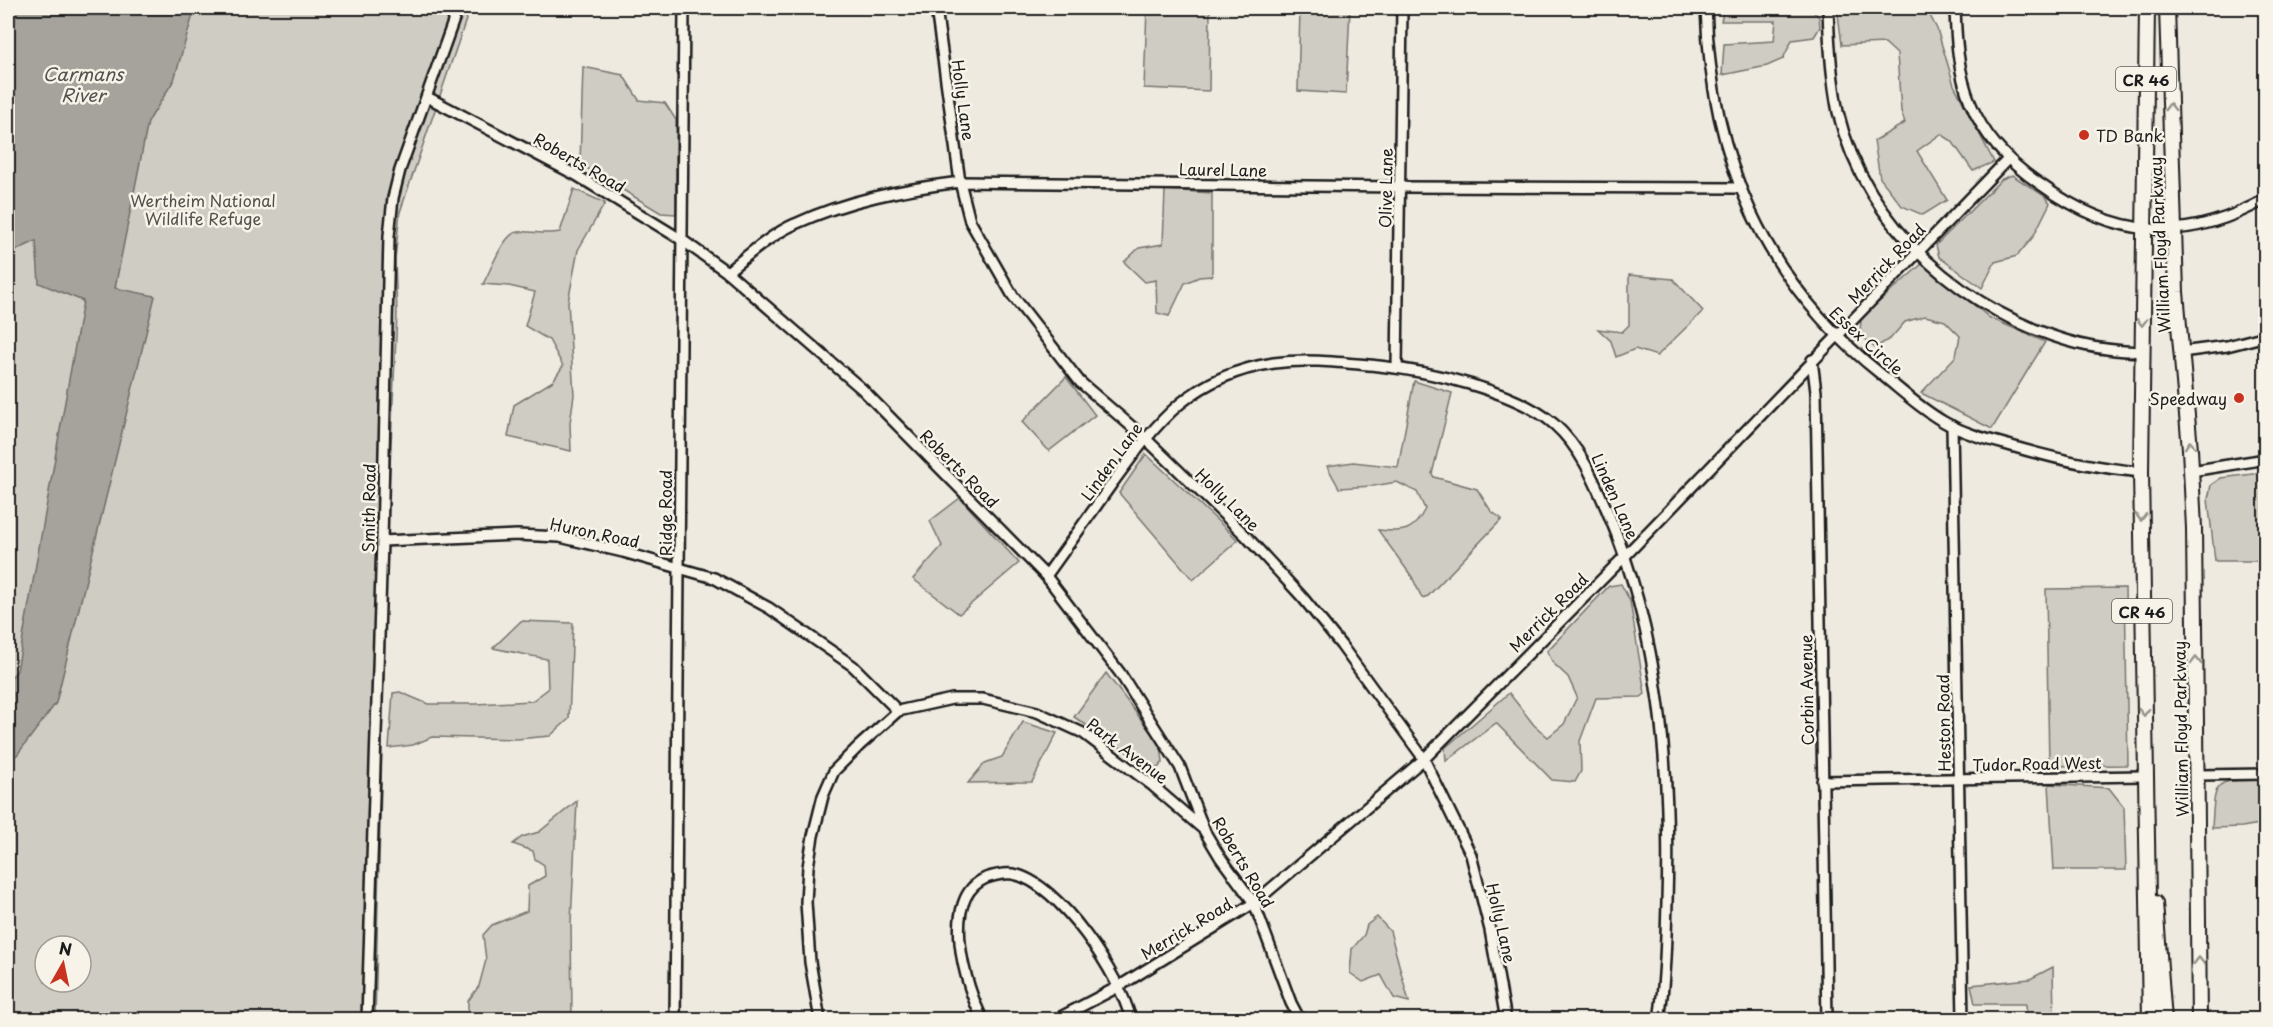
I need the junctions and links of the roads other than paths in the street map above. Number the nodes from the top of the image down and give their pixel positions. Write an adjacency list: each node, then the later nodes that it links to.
1 (458, 8): 10 (street, Smith Road)
2 (684, 8): 18 (street, Ridge Road)
3 (936, 8): 12 (street, Holly Lane)
4 (1402, 8): 13 (street, Olive Lane)
5 (1706, 8): 14 (street, Essex Circle)
6 (1828, 8): 19 (street)
7 (1954, 8): 11 (street)
8 (2147, 8): 16 (highway, William Floyd Parkway / CR 46)
9 (2168, 8): 17 (highway, William Floyd Parkway / CR 46, one-way to 9)
10 (427, 97): 18 (street, Roberts Road); 32 (street, Smith Road)
11 (2008, 159): 16 (street); 19 (street, Merrick Road)
12 (960, 182): 13 (street, Laurel Lane); 20 (street, Laurel Lane); 28 (street, Holly Lane)
13 (1400, 187): 14 (street, Laurel Lane); 26 (street, Olive Lane)
14 (1740, 188): 21 (street, Essex Circle)
15 (2265, 199): 17 (street)
16 (2143, 229): 17 (street); 23 (highway, William Floyd Parkway / CR 46, one-way to 23)
17 (2174, 229): 24 (highway, William Floyd Parkway / CR 46)
18 (682, 240): 20 (street, Roberts Road); 34 (street, Ridge Road)
19 (1917, 251): 21 (street, Merrick Road); 23 (street)
20 (727, 272): 35 (street, Roberts Road)
21 (1836, 336): 25 (street, Merrick Road); 27 (street, Essex Circle)
22 (2265, 336): 24 (street)
23 (2142, 352): 31 (highway, William Floyd Parkway / CR 46)
24 (2181, 352): 30 (highway, William Floyd Parkway / CR 46, one-way to 24)
25 (1812, 360): 33 (street, Merrick Road); 42 (street, Corbin Avenue)
26 (1397, 368): 28 (street, Linden Lane); 33 (street, Linden Lane)
27 (1952, 426): 31 (street, Essex Circle); 41 (street, Heston Road)
28 (1145, 438): 35 (street, Linden Lane); 37 (street, Holly Lane)
29 (2265, 459): 30 (street)
30 (2191, 471): 39 (highway, William Floyd Parkway / CR 46, one-way to 30)
31 (2141, 472): 40 (highway, William Floyd Parkway / CR 46, one-way to 40)
32 (382, 541): 34 (street, Huron Road); 48 (street, Smith Road)
33 (1626, 555): 37 (street, Merrick Road); 57 (street, Linden Lane)
34 (679, 568): 36 (street, Huron Road); 49 (street, Ridge Road)
35 (1046, 576): 43 (street, Roberts Road)
36 (898, 711): 43 (street, Park Avenue); 50 (street, Park Avenue)
37 (1424, 759): 45 (street, Merrick Road); 56 (street, Holly Lane)
38 (2265, 774): 39 (street)
39 (2198, 775): 62 (highway, William Floyd Parkway / CR 46, one-way to 39)
40 (2145, 776): 41 (street, Tudor Road West); 44 (highway, William Floyd Parkway / CR 46)
41 (1959, 779): 42 (street, Tudor Road West); 59 (street, Heston Road)
42 (1822, 781): 58 (street, Corbin Avenue)
43 (1206, 832): 45 (street, Roberts Road)
44 (2147, 869): 60 (highway, William Floyd Parkway / CR 46); 61 (highway)
45 (1254, 903): 46 (street, Merrick Road); 47 (street, Roberts Road)
46 (1118, 987): 51 (street); 52 (street, Merrick Road); 53 (street)
47 (1291, 1003): 54 (street); 55 (street, Roberts Road)
48 (367, 1020)
49 (675, 1020)
50 (819, 1020)
51 (983, 1020)
52 (1055, 1020)
53 (1131, 1020)
54 (1292, 1020)
55 (1300, 1020)
56 (1506, 1020)
57 (1659, 1020)
58 (1827, 1020)
59 (1963, 1020)
60 (2150, 1020)
61 (2164, 1020)
62 (2199, 1020)

